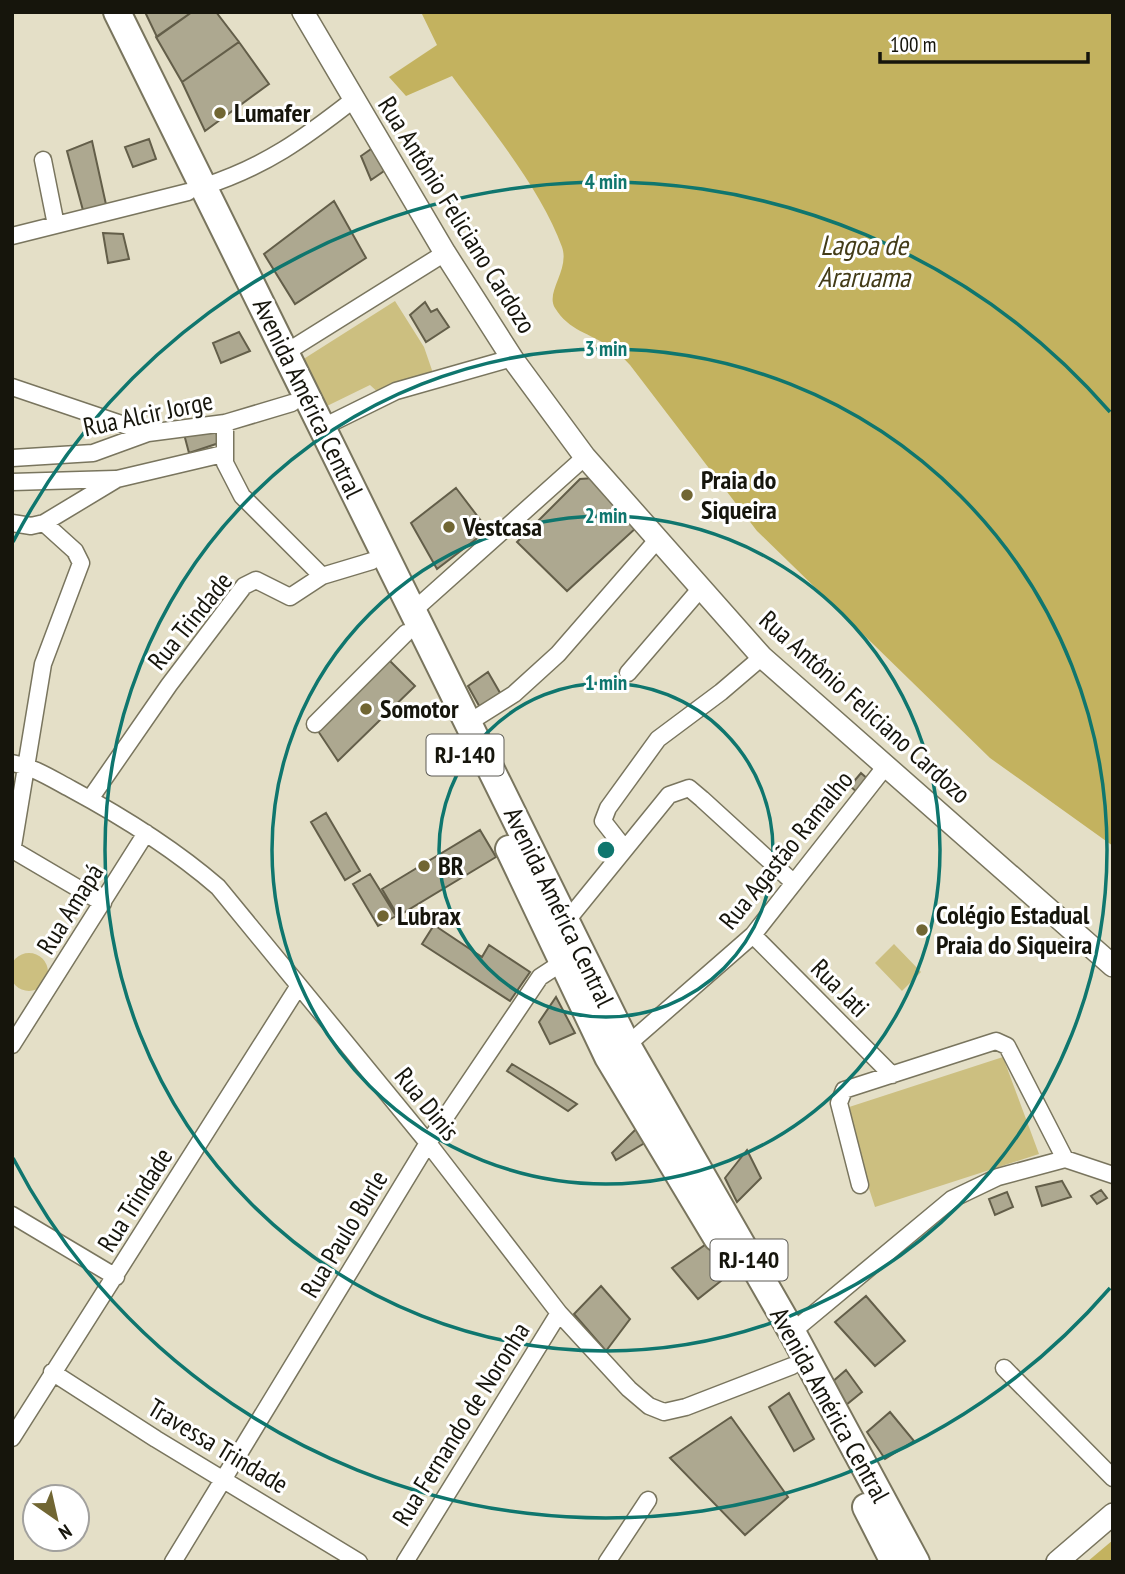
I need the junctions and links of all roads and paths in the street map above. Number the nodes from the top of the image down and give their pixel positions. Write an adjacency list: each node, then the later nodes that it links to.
1 (98, 12): 6 (highway, Avenida América Central / RJ-140)
2 (117, 12): 6 (highway, Avenida América Central / RJ-140)
3 (303, 12): 4 (street, Rua Antônio Feliciano Cardozo)
4 (354, 100): 6 (street); 9 (street, Rua Antônio Feliciano Cardozo)
5 (43, 160): 7 (street)
6 (197, 189): 7 (street); 10 (highway, Avenida América Central / RJ-140); 13 (highway, Avenida América Central / RJ-140)
7 (55, 225): 8 (street)
8 (12, 236)
9 (445, 253): 10 (street); 11 (street, Rua Antônio Feliciano Cardozo)
10 (285, 352): 15 (highway, Avenida América Central / RJ-140)
11 (512, 358): 15 (street); 18 (street, Rua Antônio Feliciano Cardozo)
12 (12, 387): 16 (street)
13 (292, 403): 14 (street, Rua Alcir Jorge); 25 (highway, Avenida América Central / RJ-140)
14 (225, 423): 16 (street, Rua Alcir Jorge); 17 (street)
15 (323, 426): 28 (highway, Avenida América Central / RJ-140)
16 (148, 433): 19 (street, Rua Alcir Jorge)
17 (223, 454): 20 (street); 26 (street)
18 (585, 457): 24 (street, Rua Antônio Feliciano Cardozo); 28 (street)
19 (12, 458)
20 (117, 479): 21 (street); 23 (street)
21 (12, 482)
22 (12, 523): 23 (street)
23 (44, 523): 33 (street)
24 (658, 539): 27 (street, Rua Antônio Feliciano Cardozo); 31 (street)
25 (372, 562): 26 (street, Rua Trindade); 28 (highway, Avenida América Central / RJ-140)
26 (322, 576): 35 (street, Rua Trindade)
27 (701, 588): 29 (street, Rua Antônio Feliciano Cardozo); 30 (street)
28 (409, 622): 31 (highway, Avenida América Central / RJ-140); 32 (street); 43 (highway, Avenida América Central / RJ-140)
29 (762, 657): 34 (street, Rua Antônio Feliciano Cardozo); 37 (street)
30 (628, 673)
31 (468, 723): 41 (highway, Avenida América Central / RJ-140)
32 (315, 724)
33 (20, 764): 35 (street, Rua Dinis); 38 (street)
34 (885, 767): 39 (street, Rua Agastão Ramalho); 44 (street, Rua Antônio Feliciano Cardozo)
35 (90, 799): 36 (street, Rua Dinis)
36 (146, 834): 40 (street, Rua Amapá); 45 (street, Rua Dinis)
37 (625, 849): 39 (street); 41 (street)
38 (13, 851): 40 (street)
39 (794, 883): 42 (street, Rua Agastão Ramalho)
40 (103, 903): 46 (street, Rua Amapá)
41 (565, 923): 43 (highway, Avenida América Central / RJ-140)
42 (752, 934): 47 (street, Rua Agastão Ramalho); 48 (street, Rua Jati)
43 (571, 957): 47 (highway, Avenida América Central / RJ-140); 49 (street, Rua Paulo Burle); 57 (highway, Avenida América Central / RJ-140)
44 (1113, 966)
45 (298, 987): 49 (street, Rua Dinis); 54 (street, Rua Trindade)
46 (12, 1045)
47 (628, 1045): 56 (highway, Avenida América Central / RJ-140)
48 (892, 1075): 50 (street); 52 (street)
49 (428, 1143): 55 (street, Rua Dinis); 62 (street, Rua Paulo Burle)
50 (1065, 1160): 51 (street); 56 (street)
51 (1113, 1175)
52 (860, 1185)
53 (12, 1215): 54 (street)
54 (116, 1277): 59 (street, Rua Trindade)
55 (559, 1313): 57 (street, Rua Dinis); 68 (street, Rua Fernando de Noronha)
56 (792, 1332): 63 (highway, Avenida América Central / RJ-140)
57 (792, 1366): 63 (highway, Avenida América Central / RJ-140)
58 (1004, 1368): 61 (street)
59 (52, 1372): 60 (street, Rua Trindade); 62 (street, Travessa Trindade)
60 (12, 1438)
61 (1113, 1478)
62 (225, 1479): 66 (street, Rua Paulo Burle); 67 (street, Travessa Trindade)
63 (862, 1480): 70 (highway, Avenida América Central / RJ-140); 71 (highway, Avenida América Central / RJ-140)
64 (648, 1500): 69 (street)
65 (1113, 1514): 72 (street)
66 (173, 1562)
67 (359, 1562)
68 (405, 1562)
69 (607, 1562)
70 (894, 1562)
71 (916, 1562)
72 (1058, 1562)

